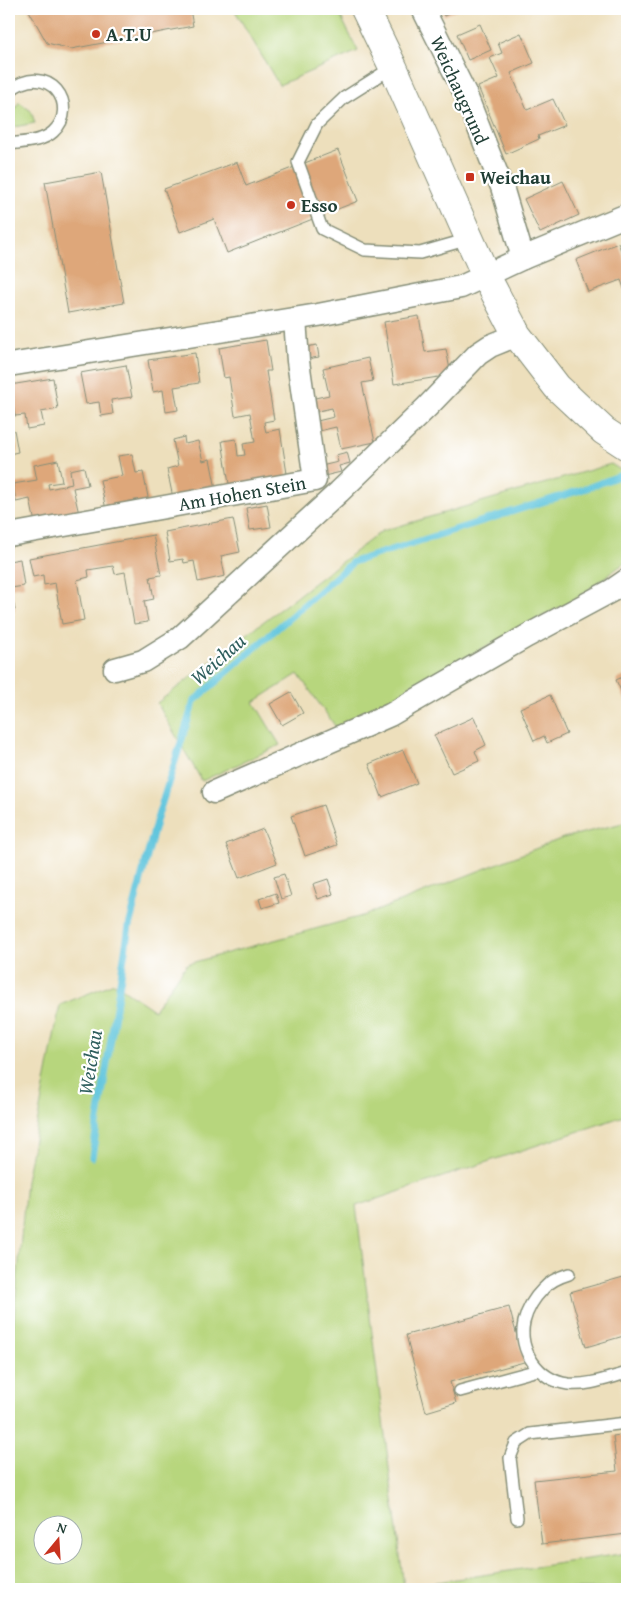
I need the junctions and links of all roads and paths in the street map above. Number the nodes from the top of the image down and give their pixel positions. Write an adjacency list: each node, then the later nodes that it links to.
1 (365, 9): 3 (main road)
2 (422, 9): 8 (street, Weichaugrund)
3 (393, 67): 7 (main road); 7 (lane)
4 (9, 91): 5 (lane)
5 (9, 144)
6 (627, 215): 8 (street)
7 (470, 239): 9 (main road)
8 (523, 258): 9 (street)
9 (486, 276): 10 (street); 11 (main road)
10 (295, 319): 12 (street); 14 (street, Am Hohen Stein)
11 (517, 335): 13 (main road); 16 (street)
12 (9, 365)
13 (627, 446)
14 (9, 535)
15 (627, 580): 17 (street)
16 (115, 669)
17 (214, 792)
18 (569, 1274): 19 (lane)
19 (538, 1370): 20 (lane); 21 (lane)
20 (627, 1372)
21 (460, 1391)
22 (627, 1423): 23 (lane)
23 (517, 1518)

